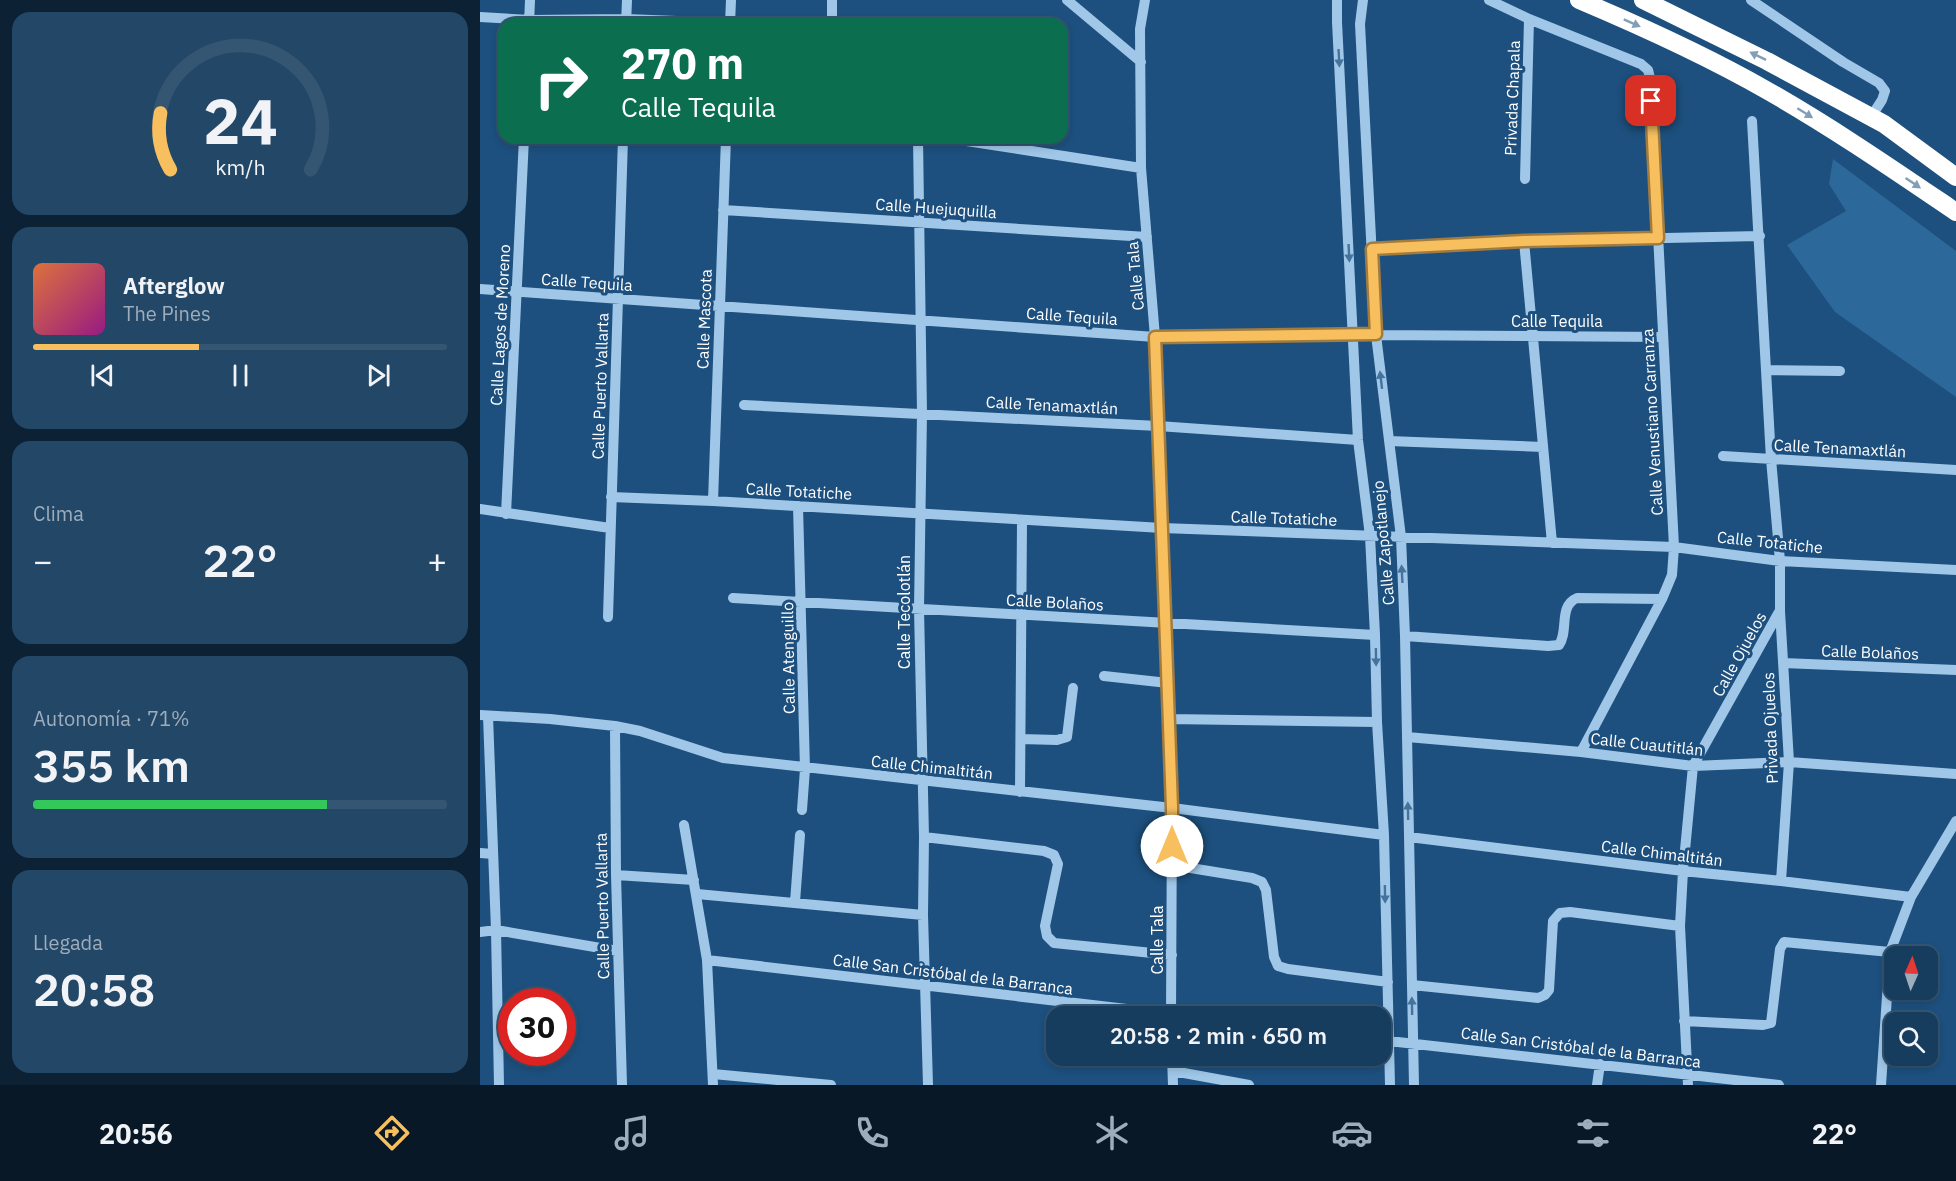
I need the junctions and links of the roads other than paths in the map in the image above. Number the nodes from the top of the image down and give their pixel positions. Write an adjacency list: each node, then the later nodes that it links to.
1 (530, 0): 14 (street)
2 (627, 0): 15 (street)
3 (731, 0): 16 (street)
4 (832, 0): 17 (street)
5 (1066, 0): 20 (street)
6 (1145, 0): 20 (street, Calle Tala)
7 (1337, 0): 45 (street, Calle Zapotlanejo, one-way to 45)
8 (1363, 0): 38 (street, Calle Zapotlanejo)
9 (1489, 0): 19 (street)
10 (1579, 0): 32 (highway, one-way to 32)
11 (1642, 0): 21 (highway, one-way to 11)
12 (1751, 0): 21 (street)
13 (480, 17): 18 (street)
14 (529, 18)
15 (626, 18)
16 (730, 18)
17 (831, 18)
18 (498, 19)
19 (1529, 19): 30 (street, Privada Chapala); 36 (street, Calle Venustiano Carranza)
20 (1141, 62): 28 (street, Calle Tala)
21 (1871, 117): 29 (highway)
22 (1752, 121): 34 (street, Calle Ojuelos)
23 (524, 144): 40 (street, Calle Lagos de Moreno)
24 (623, 144): 41 (street, Calle Puerto Vallarta)
25 (726, 144): 31 (street, Calle Mascota)
26 (918, 144): 33 (street, Calle Tecolotlán)
27 (998, 144): 28 (street)
28 (1141, 168): 35 (street, Calle Tala)
29 (1956, 177)
30 (1525, 179)
31 (723, 210): 33 (street, Calle Huejuquilla); 42 (street, Calle Mascota)
32 (1956, 212)
33 (920, 222): 35 (street, Calle Huejuquilla); 43 (street, Calle Tecolotlán)
34 (1760, 236): 36 (street); 49 (street, Calle Ojuelos)
35 (1147, 237): 47 (street, Calle Tala)
36 (1658, 238): 37 (street); 48 (street, Calle Venustiano Carranza)
37 (1524, 241): 38 (street); 46 (street)
38 (1372, 249): 44 (street, Calle Zapotlanejo)
39 (480, 289): 40 (street, Calle Tequila)
40 (516, 291): 41 (street, Calle Tequila); 65 (street, Calle Lagos de Moreno)
41 (618, 299): 42 (street, Calle Tequila); 60 (street, Calle Puerto Vallarta)
42 (720, 306): 43 (street, Calle Tequila); 61 (street, Calle Mascota)
43 (921, 321): 47 (street, Calle Tequila); 52 (street, Calle Tecolotlán)
44 (1376, 334): 45 (street, Calle Tequila); 46 (street, Calle Tequila); 55 (street, Calle Zapotlanejo, one-way to 44)
45 (1353, 336): 47 (street, Calle Tequila); 54 (street, Calle Zapotlanejo)
46 (1533, 336): 48 (street, Calle Tequila); 56 (street)
47 (1155, 337): 53 (street, Calle Tala)
48 (1663, 337): 72 (street, Calle Venustiano Carranza)
49 (1767, 370): 50 (street); 58 (street, Calle Ojuelos)
50 (1840, 371)
51 (744, 405): 52 (street, Calle Tenamaxtlán)
52 (922, 413): 53 (street, Calle Tenamaxtlán); 64 (street, Calle Tecolotlán)
53 (1158, 426): 54 (street, Calle Tenamaxtlán); 68 (street, Calle Tala)
54 (1358, 440): 69 (street, Calle Zapotlanejo)
55 (1389, 441): 56 (street); 70 (street, Calle Zapotlanejo)
56 (1543, 447): 71 (street)
57 (1723, 456): 58 (street, Calle Tenamaxtlán)
58 (1771, 459): 59 (street, Calle Tenamaxtlán); 73 (street, Calle Ojuelos)
59 (1956, 470)
60 (611, 497): 61 (street, Calle Totatiche); 67 (street, Calle Puerto Vallarta)
61 (713, 501): 62 (street, Calle Totatiche)
62 (798, 506): 64 (street, Calle Totatiche); 77 (street, Calle Atenguillo)
63 (480, 509): 65 (street)
64 (919, 513): 66 (street, Calle Totatiche); 78 (street, Calle Tecolotlán)
65 (506, 514): 67 (street)
66 (1022, 521): 68 (street, Calle Totatiche); 80 (street)
67 (610, 528): 81 (street, Calle Puerto Vallarta)
68 (1162, 528): 69 (street, Calle Totatiche); 82 (street, Calle Tala)
69 (1370, 536): 70 (street, Calle Totatiche); 83 (street, Calle Zapotlanejo)
70 (1401, 537): 71 (street, Calle Totatiche); 84 (street, Calle Zapotlanejo, one-way to 70)
71 (1552, 543): 72 (street, Calle Totatiche)
72 (1674, 547): 73 (street, Calle Totatiche); 76 (street, Calle Venustiano Carranza)
73 (1780, 561): 74 (street, Calle Totatiche); 79 (street, Calle Ojuelos)
74 (1956, 570)
75 (733, 598): 77 (street, Calle Bolaños)
76 (1662, 599): 84 (street); 96 (street, Calle Venustiano Carranza)
77 (801, 602): 78 (street, Calle Bolaños); 99 (street, Calle Atenguillo)
78 (919, 609): 80 (street, Calle Bolaños); 101 (street, Calle Tecolotlán)
79 (1780, 611): 85 (street, Privada Ojuelos); 98 (street, Calle Ojuelos)
80 (1020, 615): 82 (street, Calle Bolaños); 95 (street)
81 (608, 617)
82 (1166, 622): 83 (street, Calle Bolaños); 88 (street, Calle Tala)
83 (1375, 635): 92 (street, Calle Zapotlanejo, one-way to 92)
84 (1405, 636): 94 (street, Calle Zapotlanejo)
85 (1783, 663): 86 (street, Calle Bolaños); 97 (street, Privada Ojuelos)
86 (1956, 670)
87 (1104, 676): 88 (street)
88 (1168, 683): 91 (street, Calle Tala)
89 (1072, 688): 95 (street)
90 (484, 716): 93 (street, Calle Chimaltitán); 112 (street)
91 (1169, 719): 92 (street); 103 (street, Calle Tala)
92 (1377, 722): 107 (street, Calle Zapotlanejo)
93 (615, 726): 99 (street, Calle Chimaltitán); 115 (street, Calle Puerto Vallarta)
94 (1407, 737): 96 (street, Calle Cuautitlán); 110 (street, Calle Zapotlanejo, one-way to 94)
95 (1021, 739): 102 (street)
96 (1581, 752): 98 (street, Calle Cuautitlán)
97 (1789, 762): 98 (street, Calle Cuautitlán); 100 (street, Calle Cuautitlán); 117 (street, Privada Ojuelos)
98 (1693, 766): 114 (street, Calle Ojuelos)
99 (805, 769): 101 (street, Calle Chimaltitán); 104 (street, Calle Atenguillo)
100 (1956, 774)
101 (921, 781): 102 (street, Calle Chimaltitán); 109 (street, Calle Tecolotlán)
102 (1020, 792): 103 (street, Calle Chimaltitán)
103 (1172, 808): 107 (street, Calle Chimaltitán); 113 (street, Calle Tala)
104 (802, 810)
105 (1956, 821): 119 (street)
106 (684, 825): 116 (street)
107 (1384, 835): 130 (street, Calle Zapotlanejo, one-way to 130)
108 (800, 836): 120 (street)
109 (924, 837): 121 (street, Calle Tecolotlán); 128 (street)
110 (1409, 837): 114 (street, Calle Chimaltitán); 131 (street, Calle Zapotlanejo)
111 (480, 853): 112 (street)
112 (494, 854): 123 (street)
113 (1172, 865): 128 (street, Calle Tala); 130 (street)
114 (1683, 871): 117 (street, Calle Chimaltitán); 122 (street, Calle Ojuelos)
115 (616, 875): 116 (street); 126 (street, Calle Puerto Vallarta)
116 (694, 880): 118 (street)
117 (1780, 880): 119 (street, Calle Chimaltitán)
118 (697, 894): 120 (street); 129 (street)
119 (1911, 897): 125 (street)
120 (795, 902): 121 (street)
121 (923, 915): 132 (street, Calle Tecolotlán)
122 (1680, 926): 131 (street); 137 (street, Calle Ojuelos)
123 (496, 930): 124 (street); 126 (street); 146 (street)
124 (480, 932)
125 (1892, 946)
126 (618, 951): 147 (street, Calle Puerto Vallarta)
127 (1884, 951): 137 (street)
128 (1172, 955): 135 (street, Calle Tala)
129 (707, 960): 132 (street, Calle San Cristóbal de la Barranca); 144 (street)
130 (1388, 982): 136 (street, Calle Zapotlanejo)
131 (1412, 985): 139 (street, Calle Zapotlanejo, one-way to 131)
132 (926, 986): 134 (street, Calle San Cristóbal de la Barranca); 149 (street, Calle Tecolotlán)
133 (1887, 1000): 156 (street)
134 (1089, 1006)
135 (1171, 1006)
136 (1387, 1006)
137 (1684, 1021): 145 (street, Calle Ojuelos)
138 (1391, 1040): 139 (street, Calle San Cristóbal de la Barranca)
139 (1413, 1042): 140 (street, Calle San Cristóbal de la Barranca); 153 (street, Calle Zapotlanejo)
140 (1600, 1064): 145 (street, Calle San Cristóbal de la Barranca); 154 (street)
141 (1173, 1066): 143 (street)
142 (1388, 1066): 152 (street, Calle Zapotlanejo)
143 (1173, 1071): 150 (street); 151 (street)
144 (713, 1079): 148 (street)
145 (1688, 1080): 155 (street, Calle San Cristóbal de la Barranca)
146 (499, 1085)
147 (622, 1085)
148 (831, 1085)
149 (928, 1085)
150 (1173, 1085)
151 (1249, 1085)
152 (1390, 1085)
153 (1414, 1085)
154 (1597, 1085)
155 (1779, 1085)
156 (1881, 1085)

